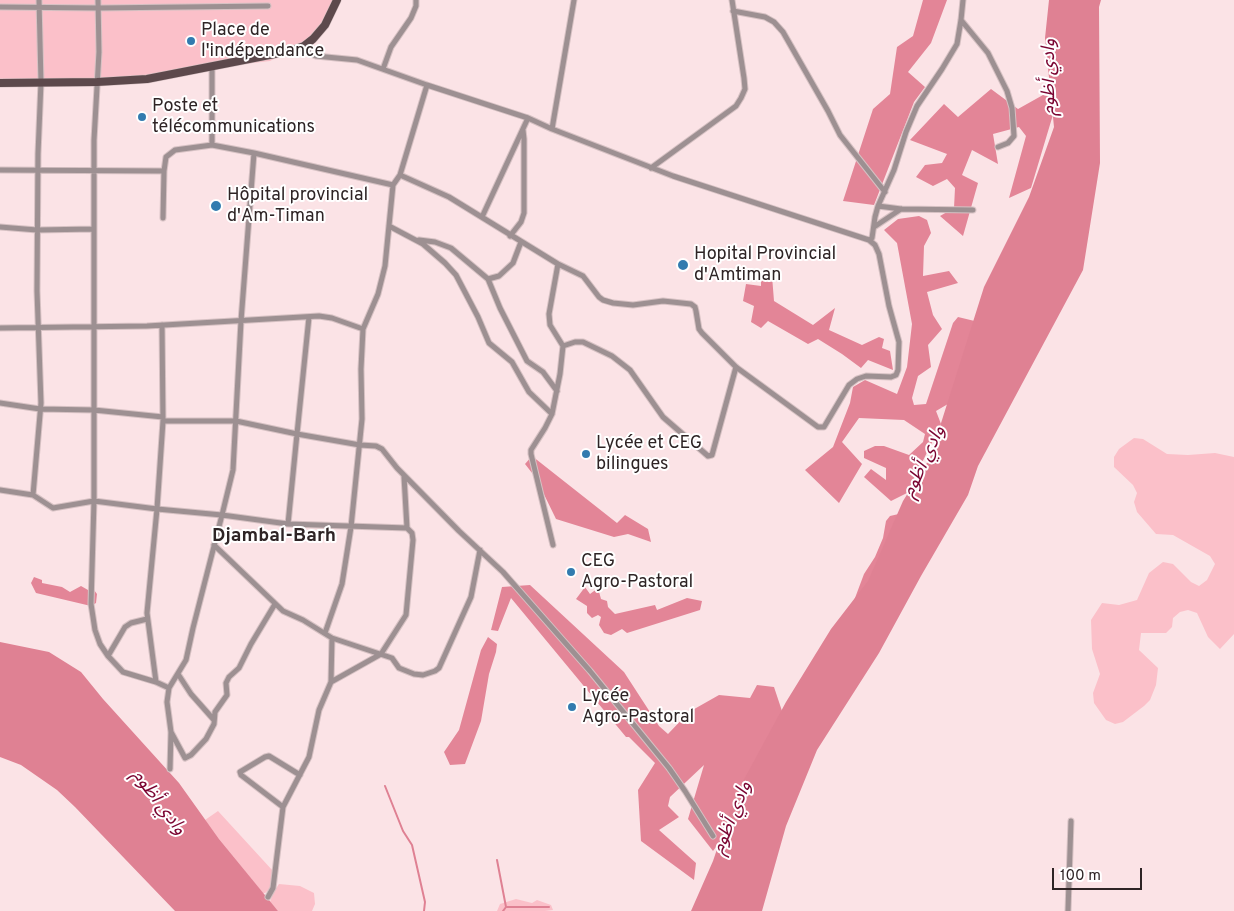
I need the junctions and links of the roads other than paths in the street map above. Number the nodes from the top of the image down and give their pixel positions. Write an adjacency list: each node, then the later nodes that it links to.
1 (39, 0): 10 (street)
2 (98, 0): 11 (street)
3 (337, 0): 14 (main road)
4 (416, 0): 16 (street)
5 (574, 0): 22 (street)
6 (732, 0): 12 (street)
7 (962, 0): 13 (street)
8 (268, 6): 11 (street)
9 (0, 7): 10 (street)
10 (39, 8): 11 (street); 18 (street)
11 (98, 8): 19 (street)
12 (733, 11): 27 (street); 34 (street)
13 (961, 20): 25 (street); 34 (street)
14 (304, 46): 15 (main road); 16 (street)
15 (212, 67): 19 (main road); 24 (street)
16 (382, 69): 20 (street)
17 (0, 82): 18 (main road)
18 (41, 82): 19 (main road); 29 (street)
19 (97, 82): 30 (street)
20 (427, 85): 21 (street); 32 (street)
21 (528, 118): 22 (street); 23 (street)
22 (552, 129): 27 (street)
23 (522, 130): 38 (street); 45 (street)
24 (212, 145): 26 (street); 31 (street)
25 (998, 147)
26 (254, 153): 33 (street); 52 (street)
27 (651, 168): 47 (street)
28 (0, 170): 29 (street)
29 (38, 171): 30 (street); 44 (street)
30 (94, 171): 31 (street); 43 (street)
31 (164, 171): 39 (street)
32 (400, 175): 33 (street); 38 (street)
33 (393, 186): 40 (street)
34 (885, 192): 35 (street)
35 (878, 206): 36 (street); 42 (street)
36 (900, 209): 37 (street); 42 (street)
37 (972, 210)
38 (482, 217): 45 (street)
39 (163, 218)
40 (389, 226): 46 (street); 57 (street)
41 (0, 227): 44 (street)
42 (874, 227): 47 (street)
43 (94, 229): 44 (street); 54 (street)
44 (37, 230): 55 (street)
45 (510, 236): 48 (street)
46 (415, 240): 50 (street); 64 (street)
47 (869, 240): 59 (street)
48 (521, 242): 49 (street); 50 (street)
49 (558, 264): 58 (street); 59 (street)
50 (488, 279): 60 (street)
51 (309, 316): 52 (street); 57 (street); 67 (street)
52 (241, 321): 53 (street); 66 (street)
53 (162, 325): 54 (street); 65 (street)
54 (94, 326): 55 (street); 63 (street)
55 (38, 327): 56 (street); 62 (street)
56 (0, 328)
57 (363, 329): 68 (street)
58 (563, 346): 59 (street); 60 (street)
59 (736, 367)
60 (557, 391): 64 (street)
61 (0, 403): 62 (street)
62 (40, 408): 63 (street); 71 (street)
63 (94, 410): 65 (street); 72 (street)
64 (552, 414): 78 (street)
65 (163, 419): 66 (street); 73 (street)
66 (236, 421): 67 (street); 74 (street)
67 (297, 434): 68 (street); 75 (street)
68 (360, 445): 69 (street); 76 (street)
69 (404, 476): 77 (street); 80 (street)
70 (0, 490): 71 (street)
71 (33, 495): 72 (street)
72 (94, 501): 73 (street); 86 (street)
73 (157, 509): 74 (street); 82 (street)
74 (222, 516): 75 (street); 79 (street)
75 (288, 524): 76 (street)
76 (351, 527): 77 (street); 83 (street)
77 (407, 528): 85 (street)
78 (552, 545)
79 (214, 546): 81 (street); 87 (street)
80 (480, 550): 85 (street); 97 (street)
81 (275, 604): 83 (street); 91 (street)
82 (147, 619): 86 (street); 88 (street)
83 (325, 633): 84 (street)
84 (332, 638): 85 (street); 89 (street)
85 (381, 654): 89 (street)
86 (108, 656): 88 (street)
87 (178, 674): 90 (street); 91 (street)
88 (156, 682): 90 (street)
89 (330, 682): 94 (street)
90 (169, 688): 92 (street)
91 (215, 721): 92 (street)
92 (170, 732): 93 (street)
93 (170, 770)
94 (300, 775): 95 (street); 95 (street)
95 (283, 807): 98 (street)
96 (1071, 821): 99 (street)
97 (712, 836)
98 (268, 897)
99 (1068, 911)

